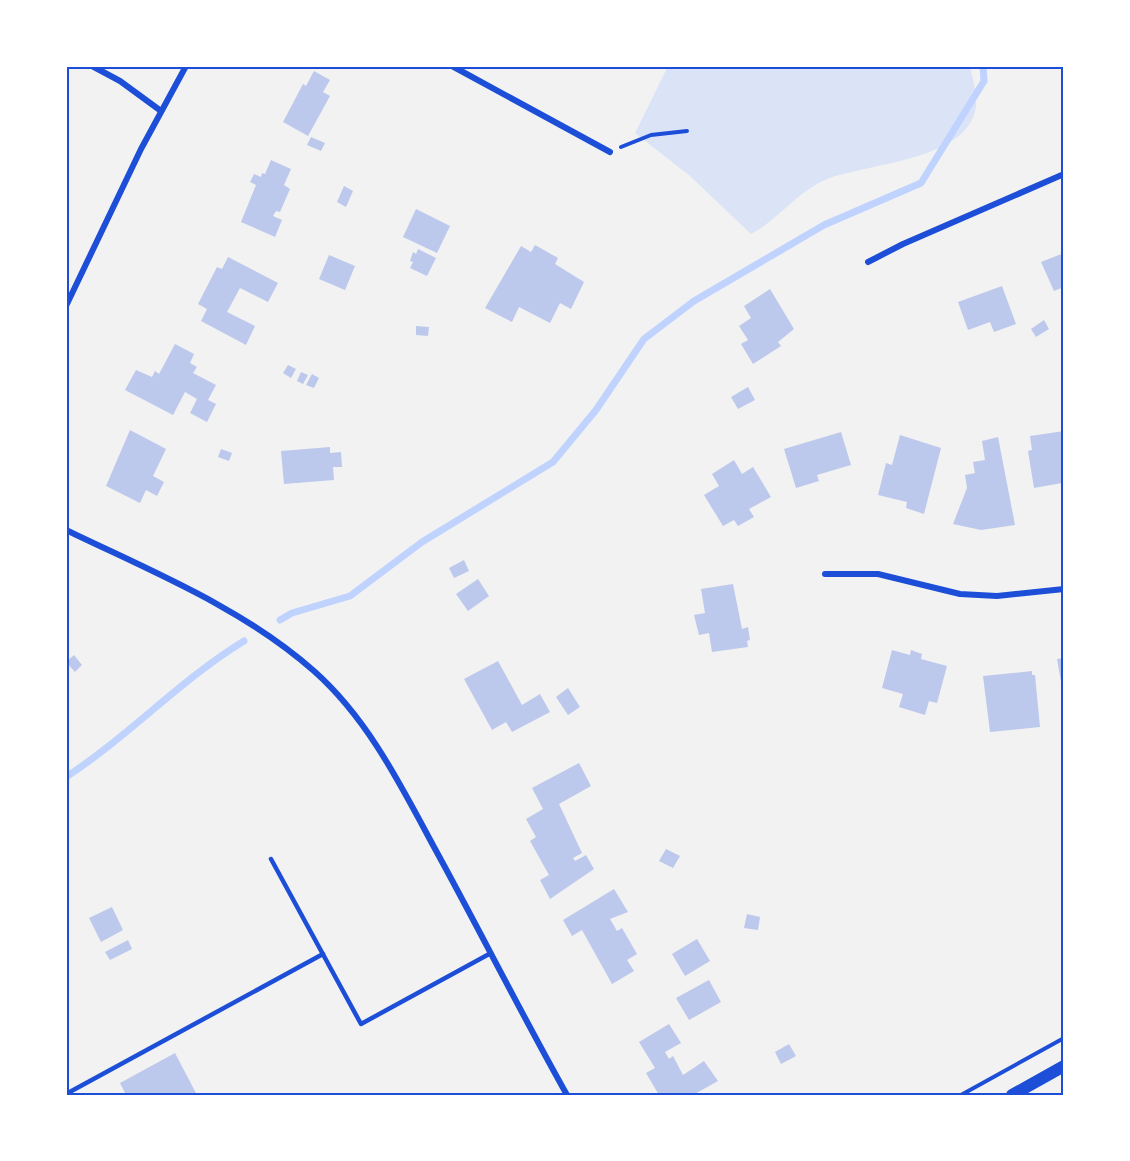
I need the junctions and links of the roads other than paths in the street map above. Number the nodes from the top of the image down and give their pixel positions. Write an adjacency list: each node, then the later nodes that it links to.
1 (92, 66): 4 (street)
2 (186, 66): 4 (street)
3 (452, 66): 5 (street)
4 (161, 111): 8 (street)
5 (610, 152)
6 (1064, 174): 7 (street)
7 (868, 262)
8 (66, 306)
9 (66, 530): 13 (street)
10 (825, 574): 11 (street)
11 (1064, 589)
12 (271, 859): 14 (lane)
13 (491, 953): 14 (lane); 17 (street)
14 (323, 954): 16 (lane)
15 (1064, 1066): 18 (main road)
16 (66, 1094)
17 (567, 1095)
18 (1012, 1095)

